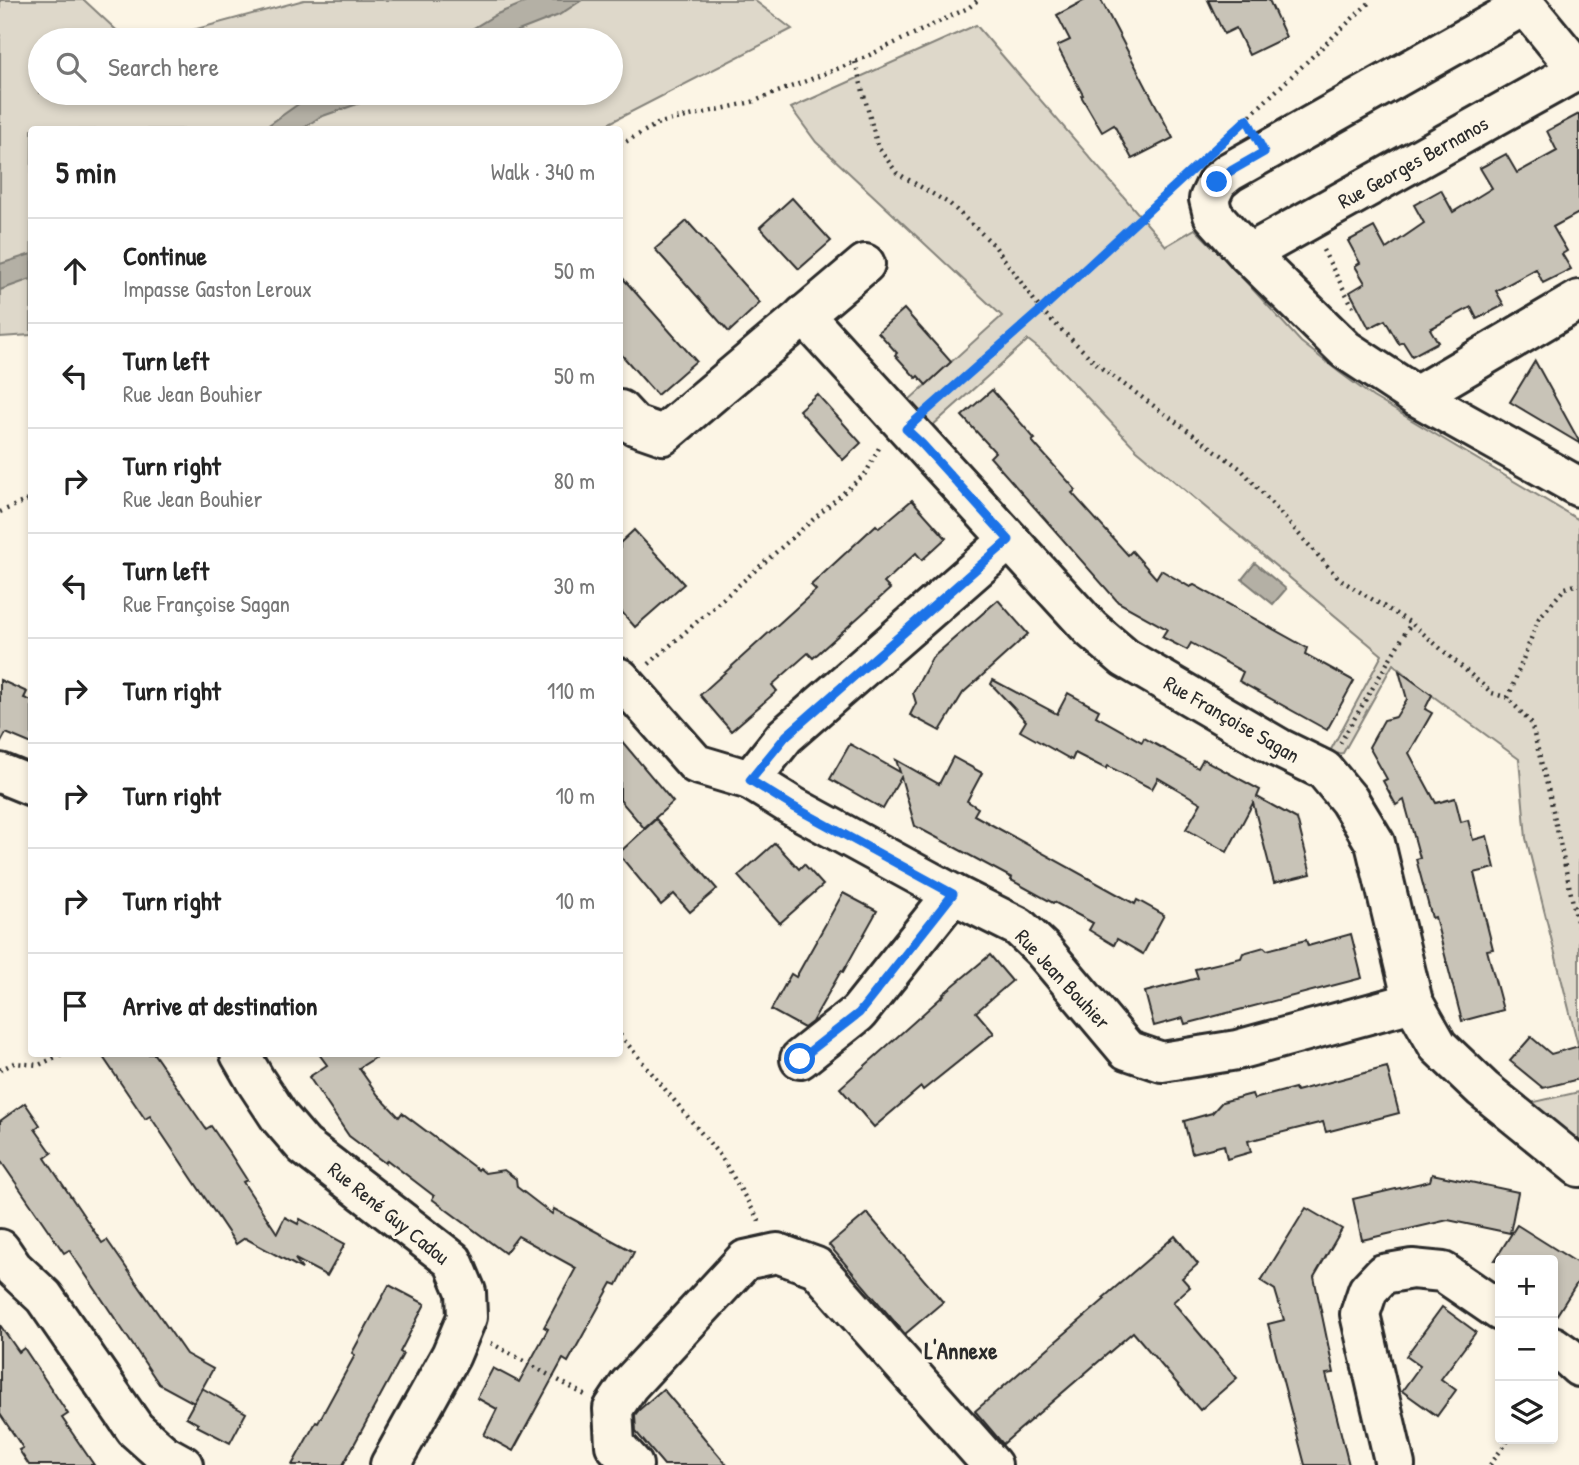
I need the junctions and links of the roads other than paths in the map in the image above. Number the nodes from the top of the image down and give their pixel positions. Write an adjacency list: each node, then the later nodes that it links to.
1 (1578, 70): 2 (street, Rue Georges Bernanos); 2 (street)
2 (1248, 254): 6 (street)
3 (865, 264): 5 (street)
4 (1579, 300): 6 (street)
5 (804, 315): 7 (street); 9 (street, Rue Françoise Sagan)
6 (1416, 396): 8 (street)
7 (623, 413)
8 (1579, 487)
9 (1009, 540): 12 (street); 15 (street, Rue Françoise Sagan)
10 (623, 683): 12 (street, Rue Jean Bouhier)
11 (0, 773): 13 (street)
12 (750, 780): 14 (street, Rue Jean Bouhier)
13 (28, 784)
14 (953, 894): 15 (street, Rue Jean Bouhier); 17 (street)
15 (1413, 1002): 18 (street, Rue Françoise Sagan)
16 (242, 1057): 22 (street, Rue René Guy Cadou)
17 (800, 1059)
18 (1579, 1167)
19 (0, 1249): 21 (street)
20 (1495, 1308): 25 (street)
21 (183, 1465)
22 (390, 1465)
23 (633, 1465): 24 (street)
24 (992, 1465)
25 (1395, 1465)

